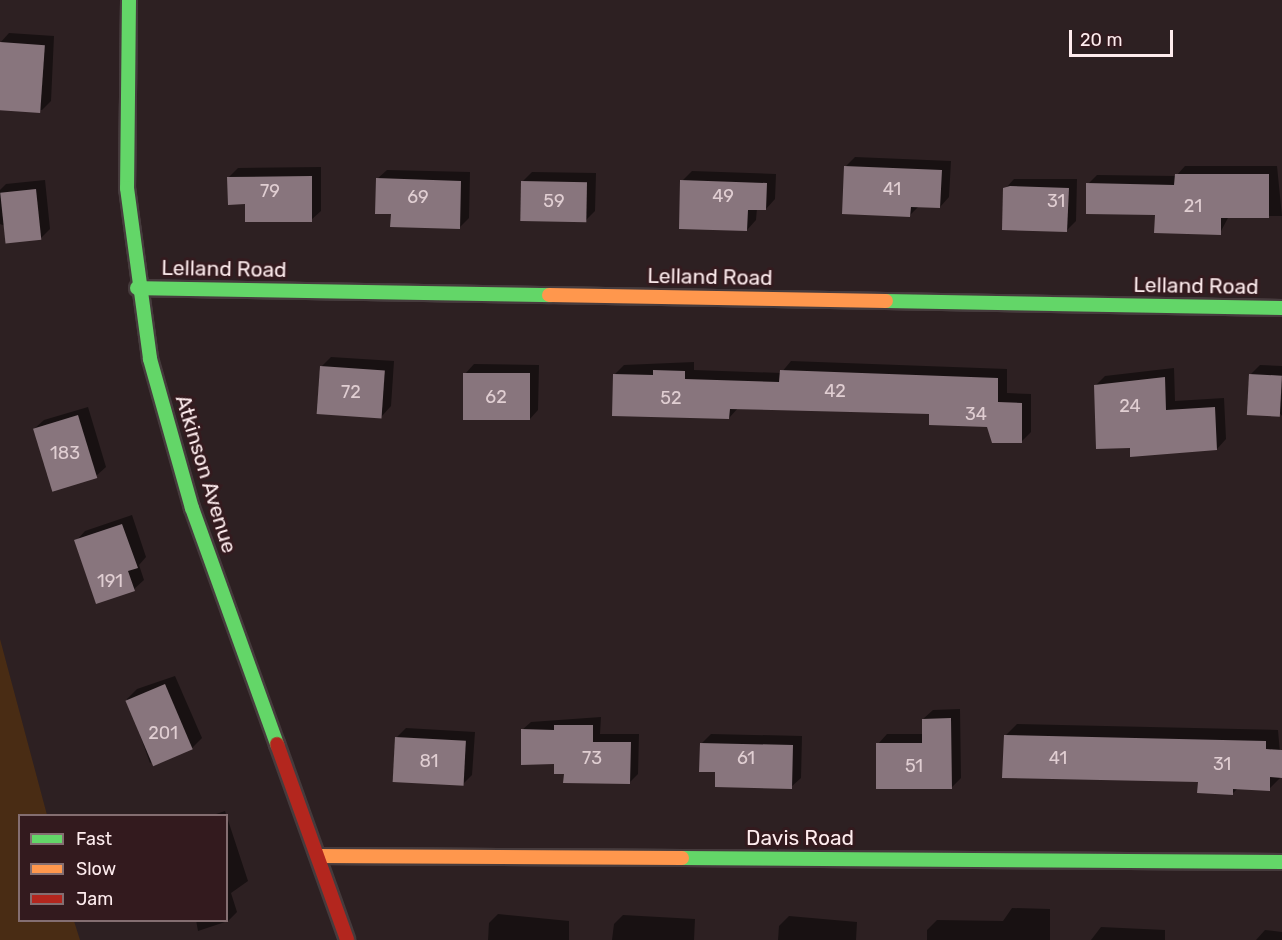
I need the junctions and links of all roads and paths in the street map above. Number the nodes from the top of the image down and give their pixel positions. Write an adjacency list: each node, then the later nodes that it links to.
1 (129, 0): 2 (street, Atkinson Avenue)
2 (137, 288): 3 (street, Lelland Road); 4 (street, Atkinson Avenue)
3 (1282, 308)
4 (318, 856): 5 (street, Davis Road); 6 (street, Atkinson Avenue)
5 (1282, 862)
6 (347, 940)

